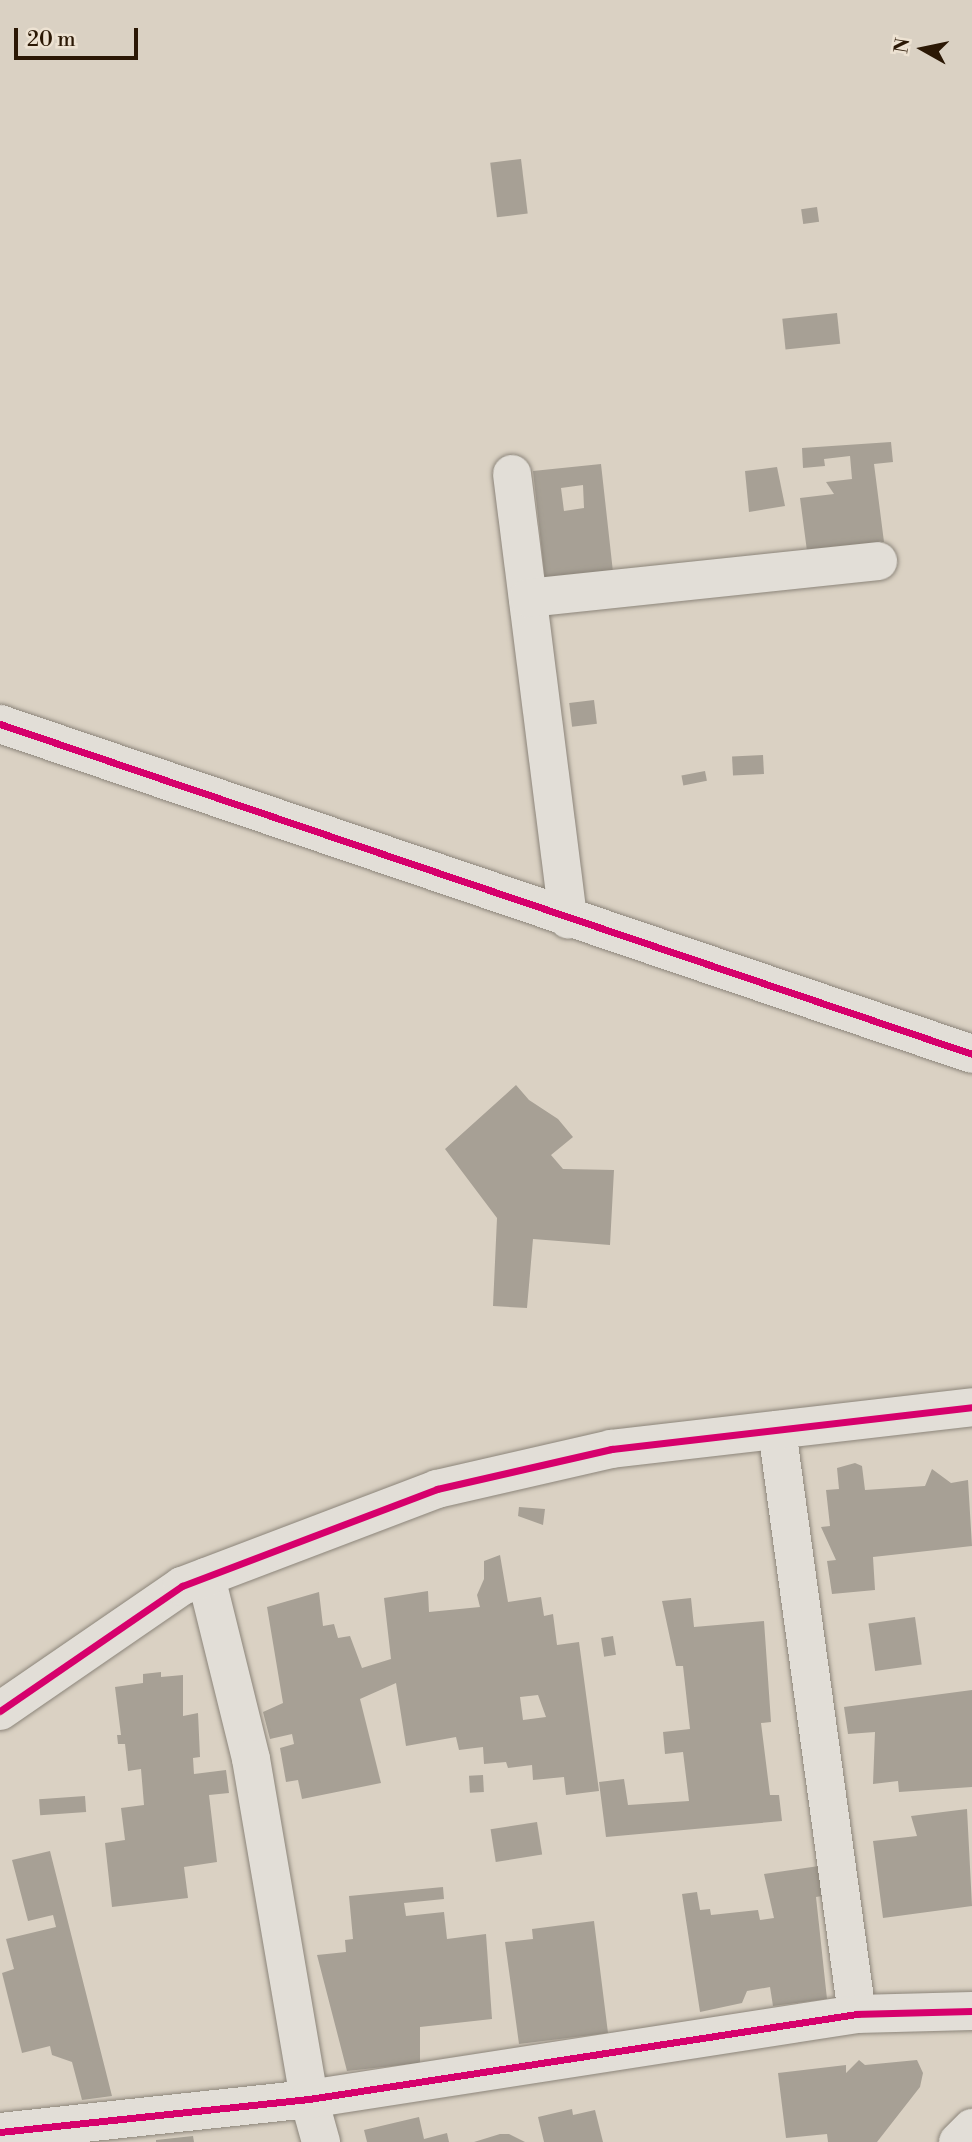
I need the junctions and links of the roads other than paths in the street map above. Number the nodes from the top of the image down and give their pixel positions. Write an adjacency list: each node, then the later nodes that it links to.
1 (512, 474): 3 (street)
2 (878, 561): 3 (street)
3 (528, 598): 5 (street)
4 (0, 724): 5 (street)
5 (568, 919): 6 (street)
6 (972, 1054)
7 (972, 1407): 8 (street)
8 (777, 1430): 9 (street); 12 (street)
9 (206, 1577): 10 (street); 13 (street)
10 (0, 1711)
11 (972, 2011): 12 (street)
12 (857, 2014): 13 (street)
13 (309, 2099): 15 (street); 16 (street)
14 (972, 2128): 17 (street)
15 (0, 2132)
16 (321, 2142)
17 (958, 2142)

